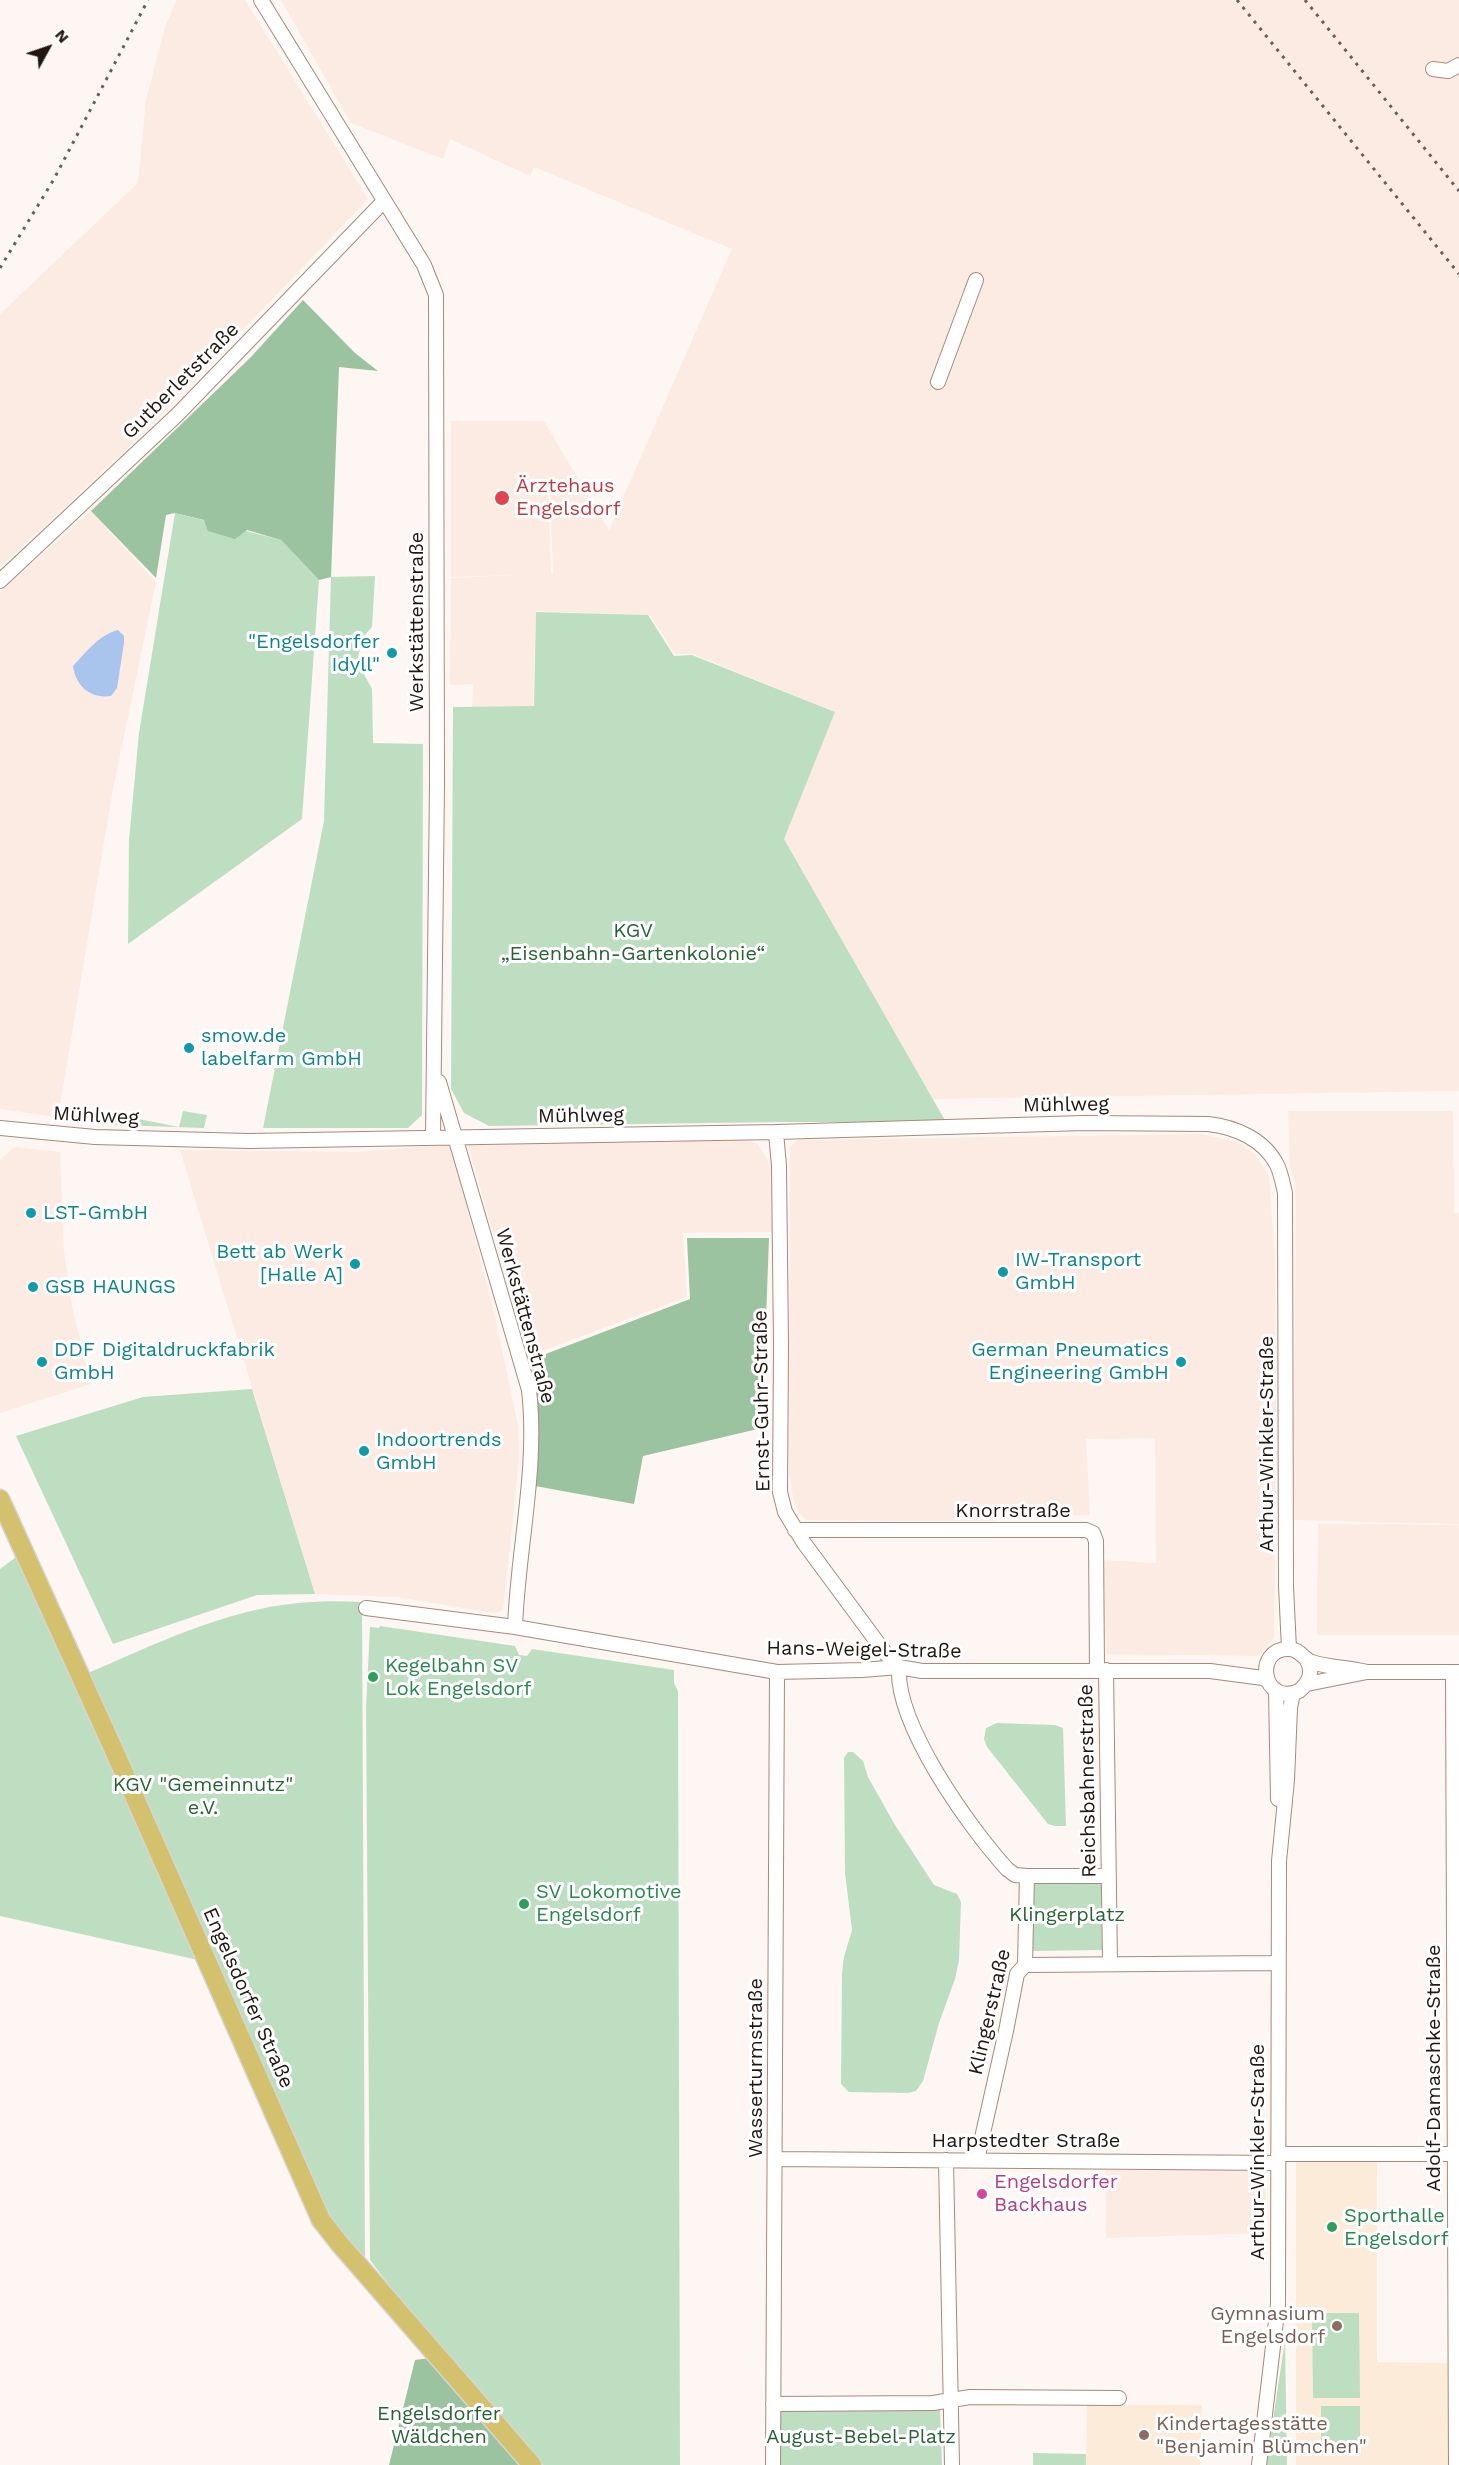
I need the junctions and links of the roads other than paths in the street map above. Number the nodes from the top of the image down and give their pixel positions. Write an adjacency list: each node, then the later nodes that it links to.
1 (261, 0): 4 (street, Werkstättenstraße)
2 (1459, 65): 3 (street)
3 (1433, 69)
4 (384, 201): 7 (street, Gutberletstraße); 8 (street, Werkstättenstraße)
5 (976, 280): 6 (street)
6 (938, 382)
7 (0, 581)
8 (435, 1056): 11 (street, Werkstättenstraße); 12 (street, Werkstättenstraße)
9 (0, 1128): 12 (street, Mühlweg)
10 (776, 1132): 11 (street, Mühlweg); 13 (street, Mühlweg); 15 (street, Ernst-Guhr-Straße)
11 (455, 1137): 12 (street, Mühlweg); 17 (street, Werkstättenstraße)
12 (433, 1138)
13 (1286, 1239): 18 (street, Arthur-Winkler-Straße)
14 (0, 1499): 44 (main road, Engelsdorfer Straße)
15 (795, 1530): 21 (street, Ernst-Guhr-Straße); 22 (street, Knorrstraße)
16 (366, 1608): 17 (street, Hans-Weigel-Straße)
17 (515, 1627): 24 (street, Hans-Weigel-Straße)
18 (1289, 1649): 19 (street); 20 (street)
19 (1269, 1659): 23 (street, Hans-Weigel-Straße); 28 (street)
20 (1307, 1660): 25 (street); 27 (street)
21 (899, 1667): 22 (street, Hans-Weigel-Straße); 24 (street, Hans-Weigel-Straße); 31 (street)
22 (1102, 1670): 23 (street, Hans-Weigel-Straße); 32 (street, Reichsbahnerstraße)
23 (1222, 1671): 28 (street, Hans-Weigel-Straße)
24 (777, 1672): 38 (street, Wasserturmstraße)
25 (1366, 1672): 26 (street); 27 (street)
26 (1456, 1672): 36 (street, Adolf-Damaschke-Straße)
27 (1307, 1684): 29 (street)
28 (1272, 1686): 29 (street); 30 (street, Arthur-Winkler-Straße)
29 (1293, 1693): 30 (street, Arthur-Winkler-Straße)
30 (1280, 1837): 34 (street, Arthur-Winkler-Straße)
31 (1027, 1876): 32 (street); 35 (street, Klingerstraße)
32 (1108, 1876): 33 (street, Reichsbahnerstraße)
33 (1110, 1963): 34 (street); 35 (street)
34 (1278, 1963): 37 (street, Arthur-Winkler-Straße)
35 (1025, 1965): 40 (street, Klingerstraße)
36 (1454, 2154): 37 (street, Harpstedter Straße); 48 (street, Adolf-Damaschke-Straße)
37 (1278, 2158): 40 (street, Harpstedter Straße); 47 (street, Arthur-Winkler-Straße)
38 (775, 2159): 39 (street, Harpstedter Straße); 43 (street, Wasserturmstraße)
39 (946, 2160): 40 (street, Harpstedter Straße); 42 (street)
40 (977, 2160)
41 (1119, 2398): 42 (street)
42 (949, 2400): 43 (street); 46 (street)
43 (773, 2404): 45 (street, Wasserturmstraße)
44 (532, 2465)
45 (773, 2465)
46 (952, 2465)
47 (1259, 2465)
48 (1456, 2465)

